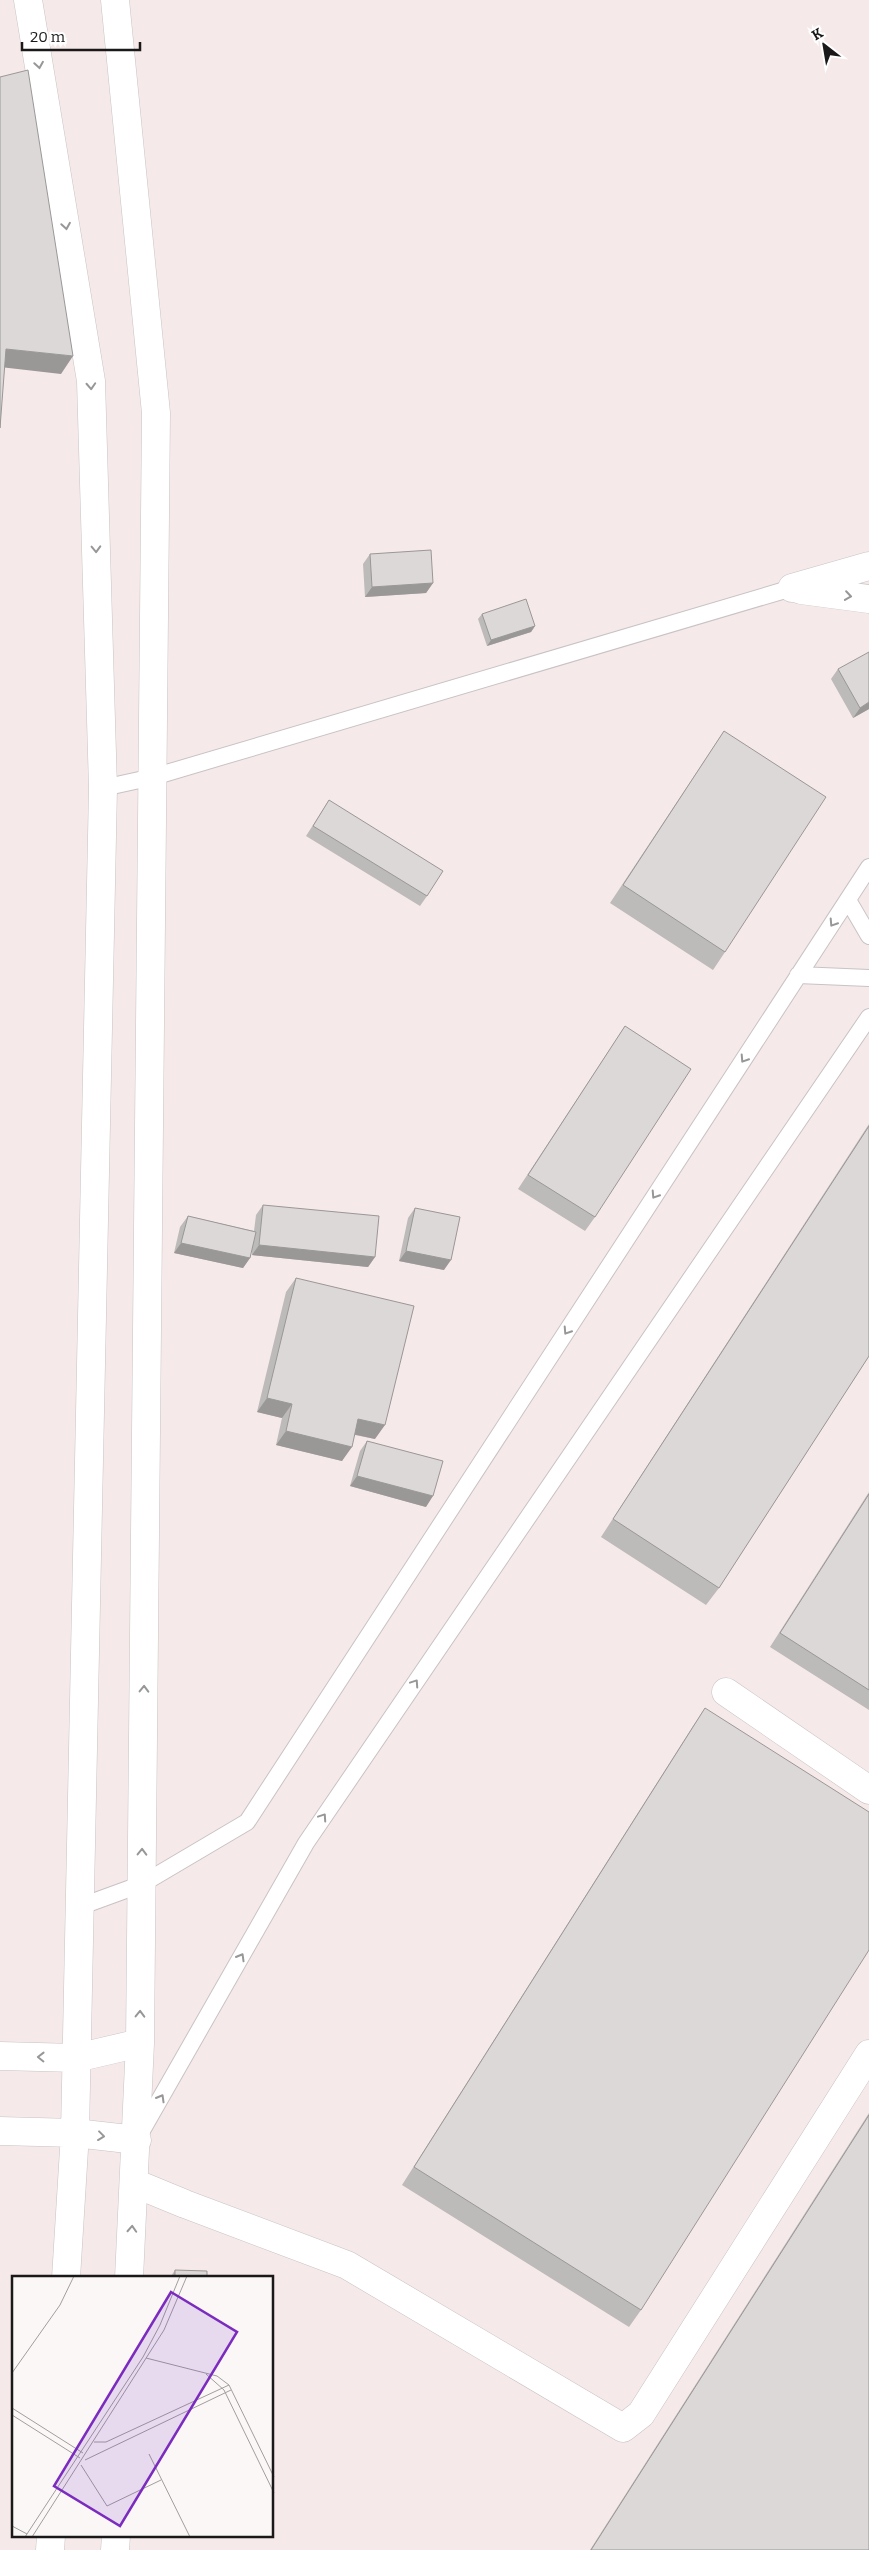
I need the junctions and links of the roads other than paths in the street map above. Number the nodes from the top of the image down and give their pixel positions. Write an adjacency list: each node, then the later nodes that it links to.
1 (28, 0): 7 (street, one-way to 7)
2 (116, 0): 6 (street)
3 (869, 566): 4 (street)
4 (792, 588): 5 (street, one-way to 5); 6 (lane)
5 (869, 599)
6 (153, 777): 7 (lane); 16 (street, one-way to 6)
7 (103, 788): 17 (street)
8 (869, 867): 9 (lane)
9 (848, 900): 10 (lane); 11 (lane, one-way to 11)
10 (869, 936)
11 (798, 975): 12 (lane); 16 (lane, one-way to 16)
12 (869, 978)
13 (869, 1017): 24 (lane, one-way to 13)
14 (726, 1692): 15 (street)
15 (869, 1790)
16 (142, 1884): 17 (lane); 18 (street, one-way to 16)
17 (79, 1907): 21 (street)
18 (140, 2042): 21 (street); 24 (street)
19 (869, 2054): 25 (street)
20 (0, 2056): 21 (street, one-way to 20)
21 (76, 2058): 23 (street)
22 (0, 2131): 23 (street)
23 (74, 2133): 24 (street, one-way to 24); 26 (street)
24 (136, 2140): 25 (street)
25 (134, 2183): 27 (street, one-way to 25)
26 (66, 2276)
27 (129, 2276)

